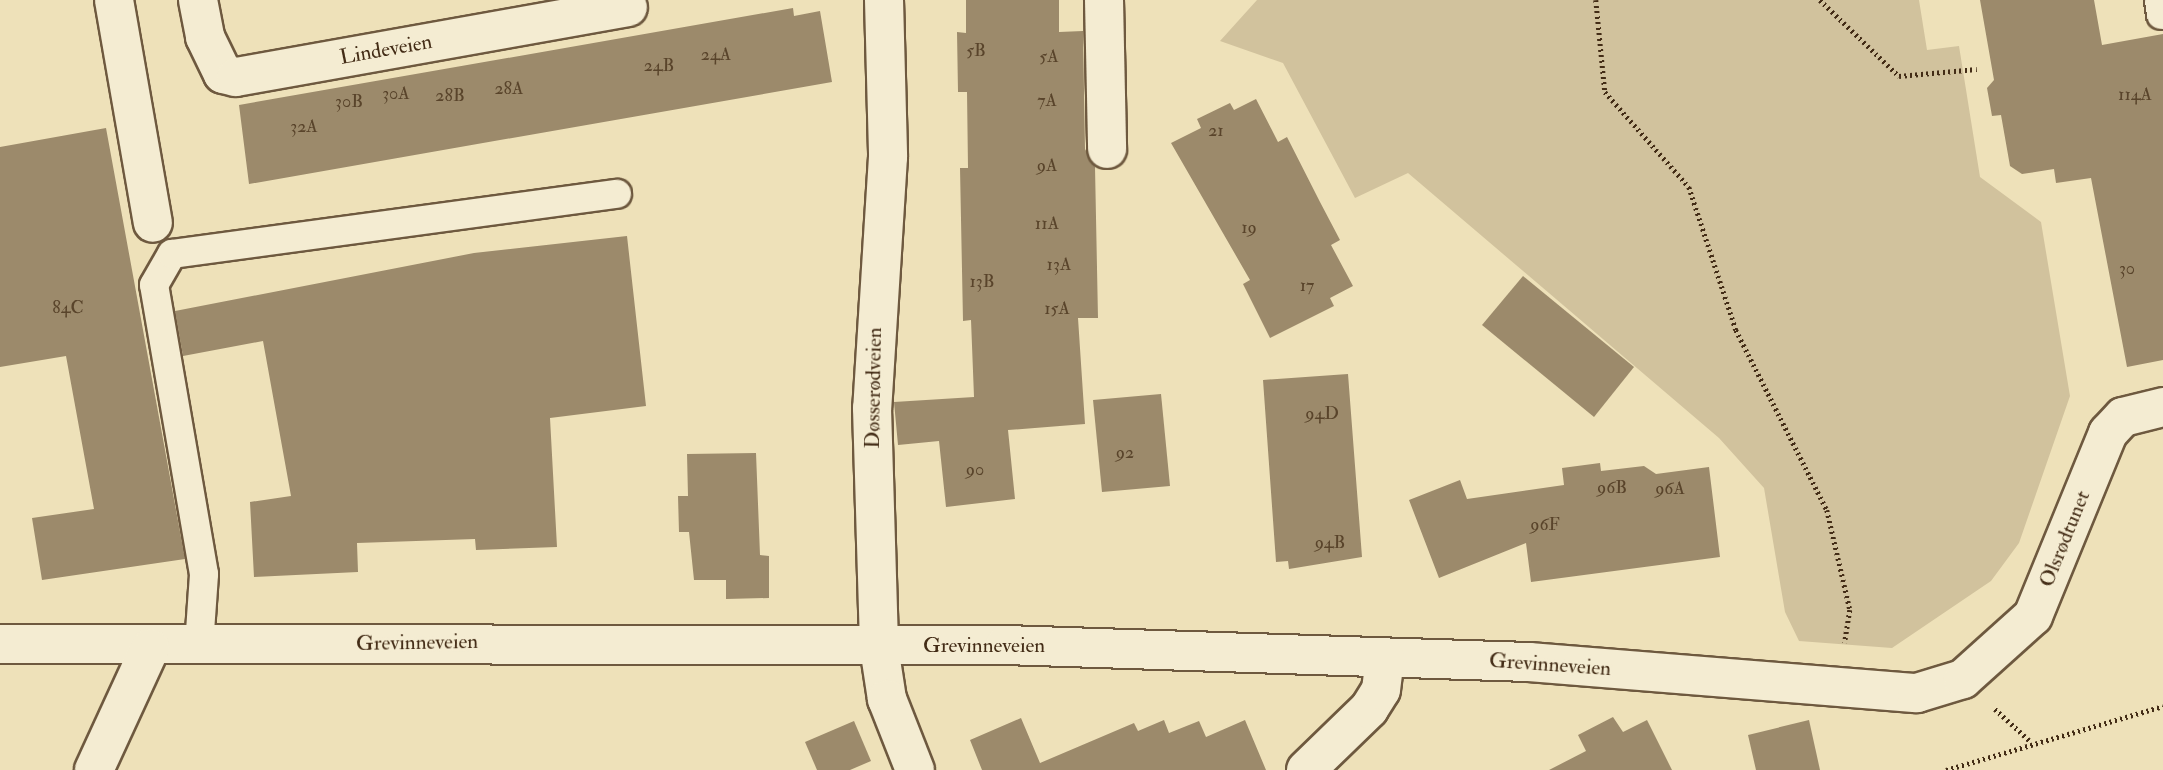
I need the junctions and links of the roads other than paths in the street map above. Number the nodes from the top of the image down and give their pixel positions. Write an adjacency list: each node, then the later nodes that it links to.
1 (114, 0): 8 (street)
2 (198, 0): 5 (street, Lindeveien)
3 (884, 0): 12 (street, Døsserødveien)
4 (1104, 0): 6 (street)
5 (628, 7)
6 (1107, 149)
7 (617, 194): 11 (lane)
8 (153, 223)
9 (2163, 407): 15 (street, Olsrødtunet)
10 (0, 644): 13 (street, Grevinneveien)
11 (199, 646): 12 (street, Grevinneveien); 13 (street, Grevinneveien)
12 (878, 647): 14 (street, Grevinneveien); 17 (street, Døsserødveien)
13 (150, 648): 16 (street)
14 (1385, 657): 15 (street, Grevinneveien); 18 (street)
15 (1963, 679)
16 (94, 770)
17 (915, 770)
18 (1306, 770)

